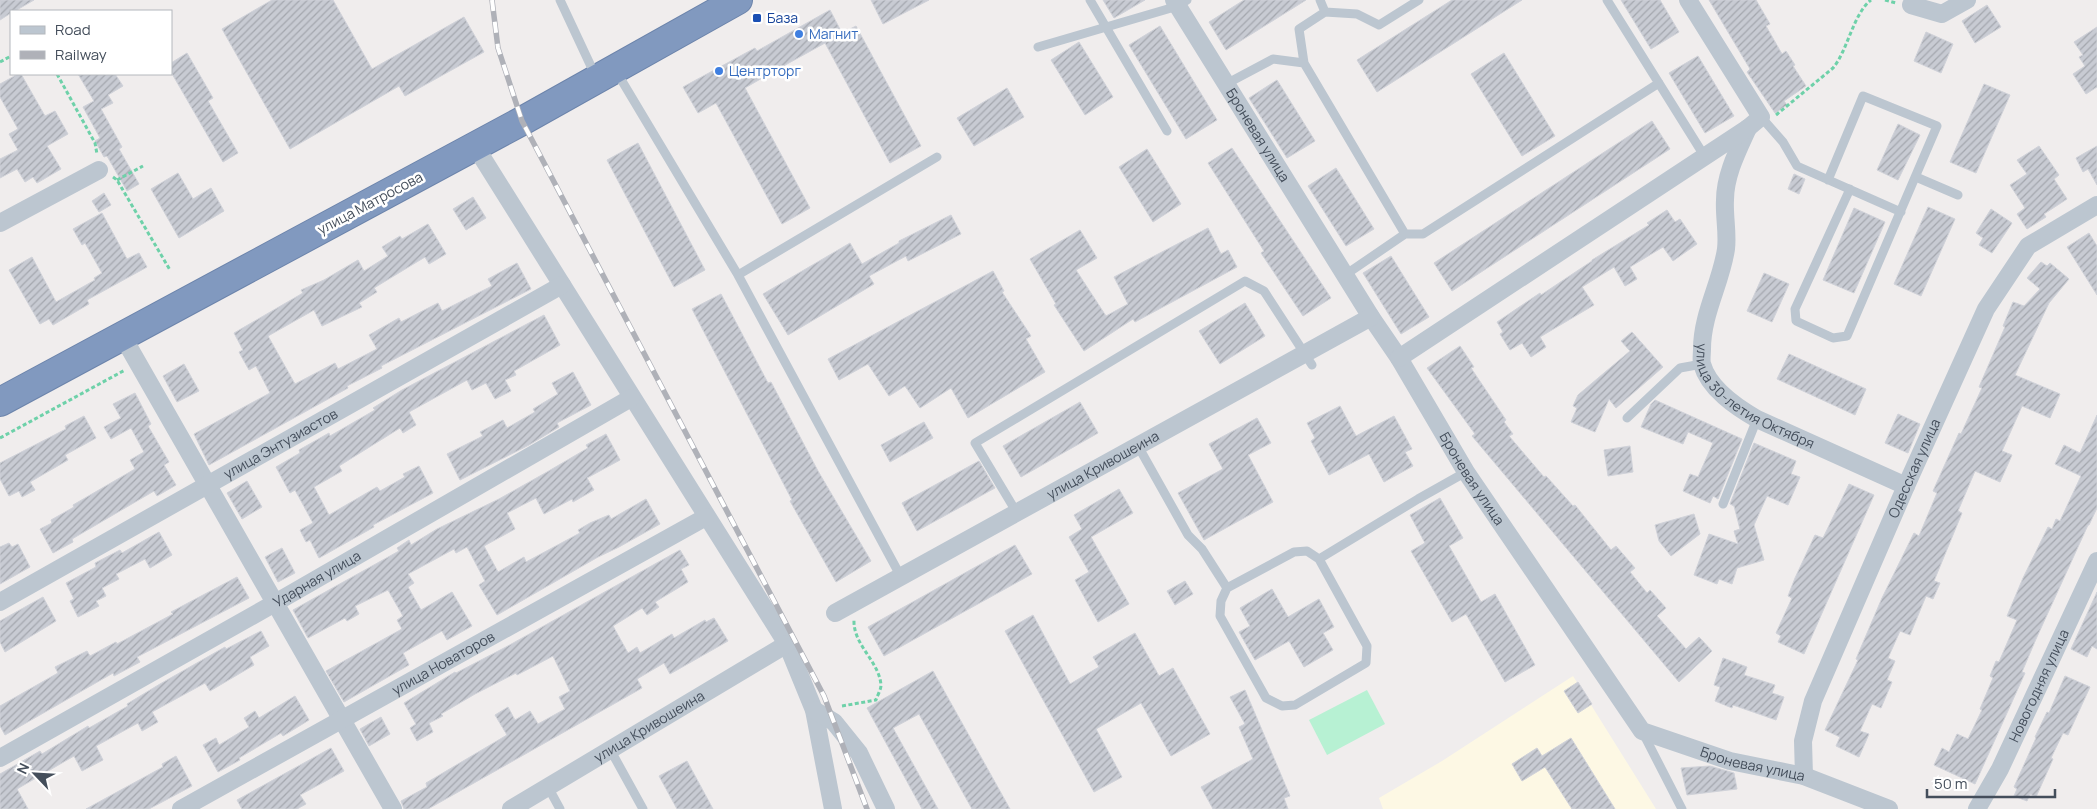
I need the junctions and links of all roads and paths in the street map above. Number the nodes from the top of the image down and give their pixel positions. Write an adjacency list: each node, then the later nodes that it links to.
1 (560, 0): 16 (lane)
2 (738, 0): 16 (highway, улица Матросова)
3 (1090, 0): 13 (lane)
4 (1320, 0): 12 (lane)
5 (1419, 0): 12 (lane)
6 (1607, 0): 17 (lane)
7 (1688, 0): 19 (street)
8 (1871, 0): 19 (path)
9 (1967, 0): 11 (street)
10 (1180, 2): 13 (lane); 18 (street, Броневая улица)
11 (1911, 5)
12 (1326, 12): 15 (lane)
13 (1106, 27): 14 (lane); 20 (lane)
14 (1038, 47)
15 (1304, 63): 18 (lane); 34 (lane)
16 (606, 74): 21 (highway, улица Матросова); 35 (lane)
17 (1659, 83): 23 (lane); 34 (lane)
18 (1226, 84): 36 (street, Броневая улица)
19 (1755, 122): 23 (street); 28 (lane); 43 (street, улица 30-летия Октября)
20 (1167, 131)
21 (475, 146): 37 (street); 39 (highway, улица Матросова)
22 (937, 157): 35 (lane)
23 (1705, 157): 40 (street)
24 (143, 166): 27 (path)
25 (99, 170): 33 (street)
26 (1916, 177): 28 (lane); 30 (lane); 32 (lane)
27 (117, 180)
28 (1828, 180): 29 (lane)
29 (1850, 189): 32 (lane); 32 (lane)
30 (1958, 195)
31 (2097, 205): 52 (street, Одесская улица)
32 (1901, 212)
33 (0, 222)
34 (1405, 234): 36 (lane)
35 (738, 275): 58 (lane)
36 (1345, 275): 38 (street, Броневая улица)
37 (562, 286): 44 (street); 51 (street, улица Энтузиастов)
38 (1371, 317): 40 (street, Броневая улица); 41 (street, улица Кривошеина)
39 (123, 337): 42 (street); 45 (highway, улица Матросова)
40 (1399, 358): 50 (street, Броневая улица)
41 (1308, 359): 49 (street, улица Кривошеина); 54 (lane)
42 (138, 363): 48 (path); 51 (street)
43 (1702, 364): 46 (lane); 47 (street, улица 30-летия Октября)
44 (631, 398): 55 (street); 62 (street, Ударная улица)
45 (0, 402)
46 (1627, 418)
47 (1757, 419): 52 (street, улица 30-летия Октября); 53 (lane)
48 (0, 438)
49 (1138, 446): 54 (street, улица Кривошеина); 59 (lane)
50 (1466, 472): 56 (lane); 68 (street, Броневая улица)
51 (208, 485): 60 (street, улица Энтузиастов); 62 (street)
52 (1906, 486): 71 (street, Одесская улица)
53 (1723, 504)
54 (1017, 513): 58 (street, улица Кривошеина)
55 (706, 517): 64 (street); 67 (street, улица Новаторов)
56 (1319, 559): 59 (lane); 59 (lane)
57 (2097, 561): 82 (street, Новогодняя улица)
58 (901, 576): 61 (street, улица Кривошеина)
59 (1227, 588)
60 (0, 602)
61 (855, 602): 63 (street, улица Кривошеина); 65 (path)
62 (275, 603): 67 (street); 70 (street, Ударная улица)
63 (835, 613)
64 (787, 644): 66 (street); 69 (street, улица Кривошеина)
65 (838, 707)
66 (814, 710): 78 (street); 79 (street)
67 (341, 719): 73 (street, улица Новаторов); 74 (street)
68 (1642, 731): 71 (street, Броневая улица); 80 (lane)
69 (611, 751): 72 (street, улица Кривошеина); 77 (lane)
70 (0, 758)
71 (1804, 776): 81 (street, Броневая улица)
72 (548, 787): 75 (street, улица Кривошеина); 76 (lane)
73 (181, 809)
74 (393, 809)
75 (511, 809)
76 (560, 809)
77 (643, 809)
78 (832, 809)
79 (886, 809)
80 (1682, 809)
81 (1889, 809)
82 (1977, 809)

